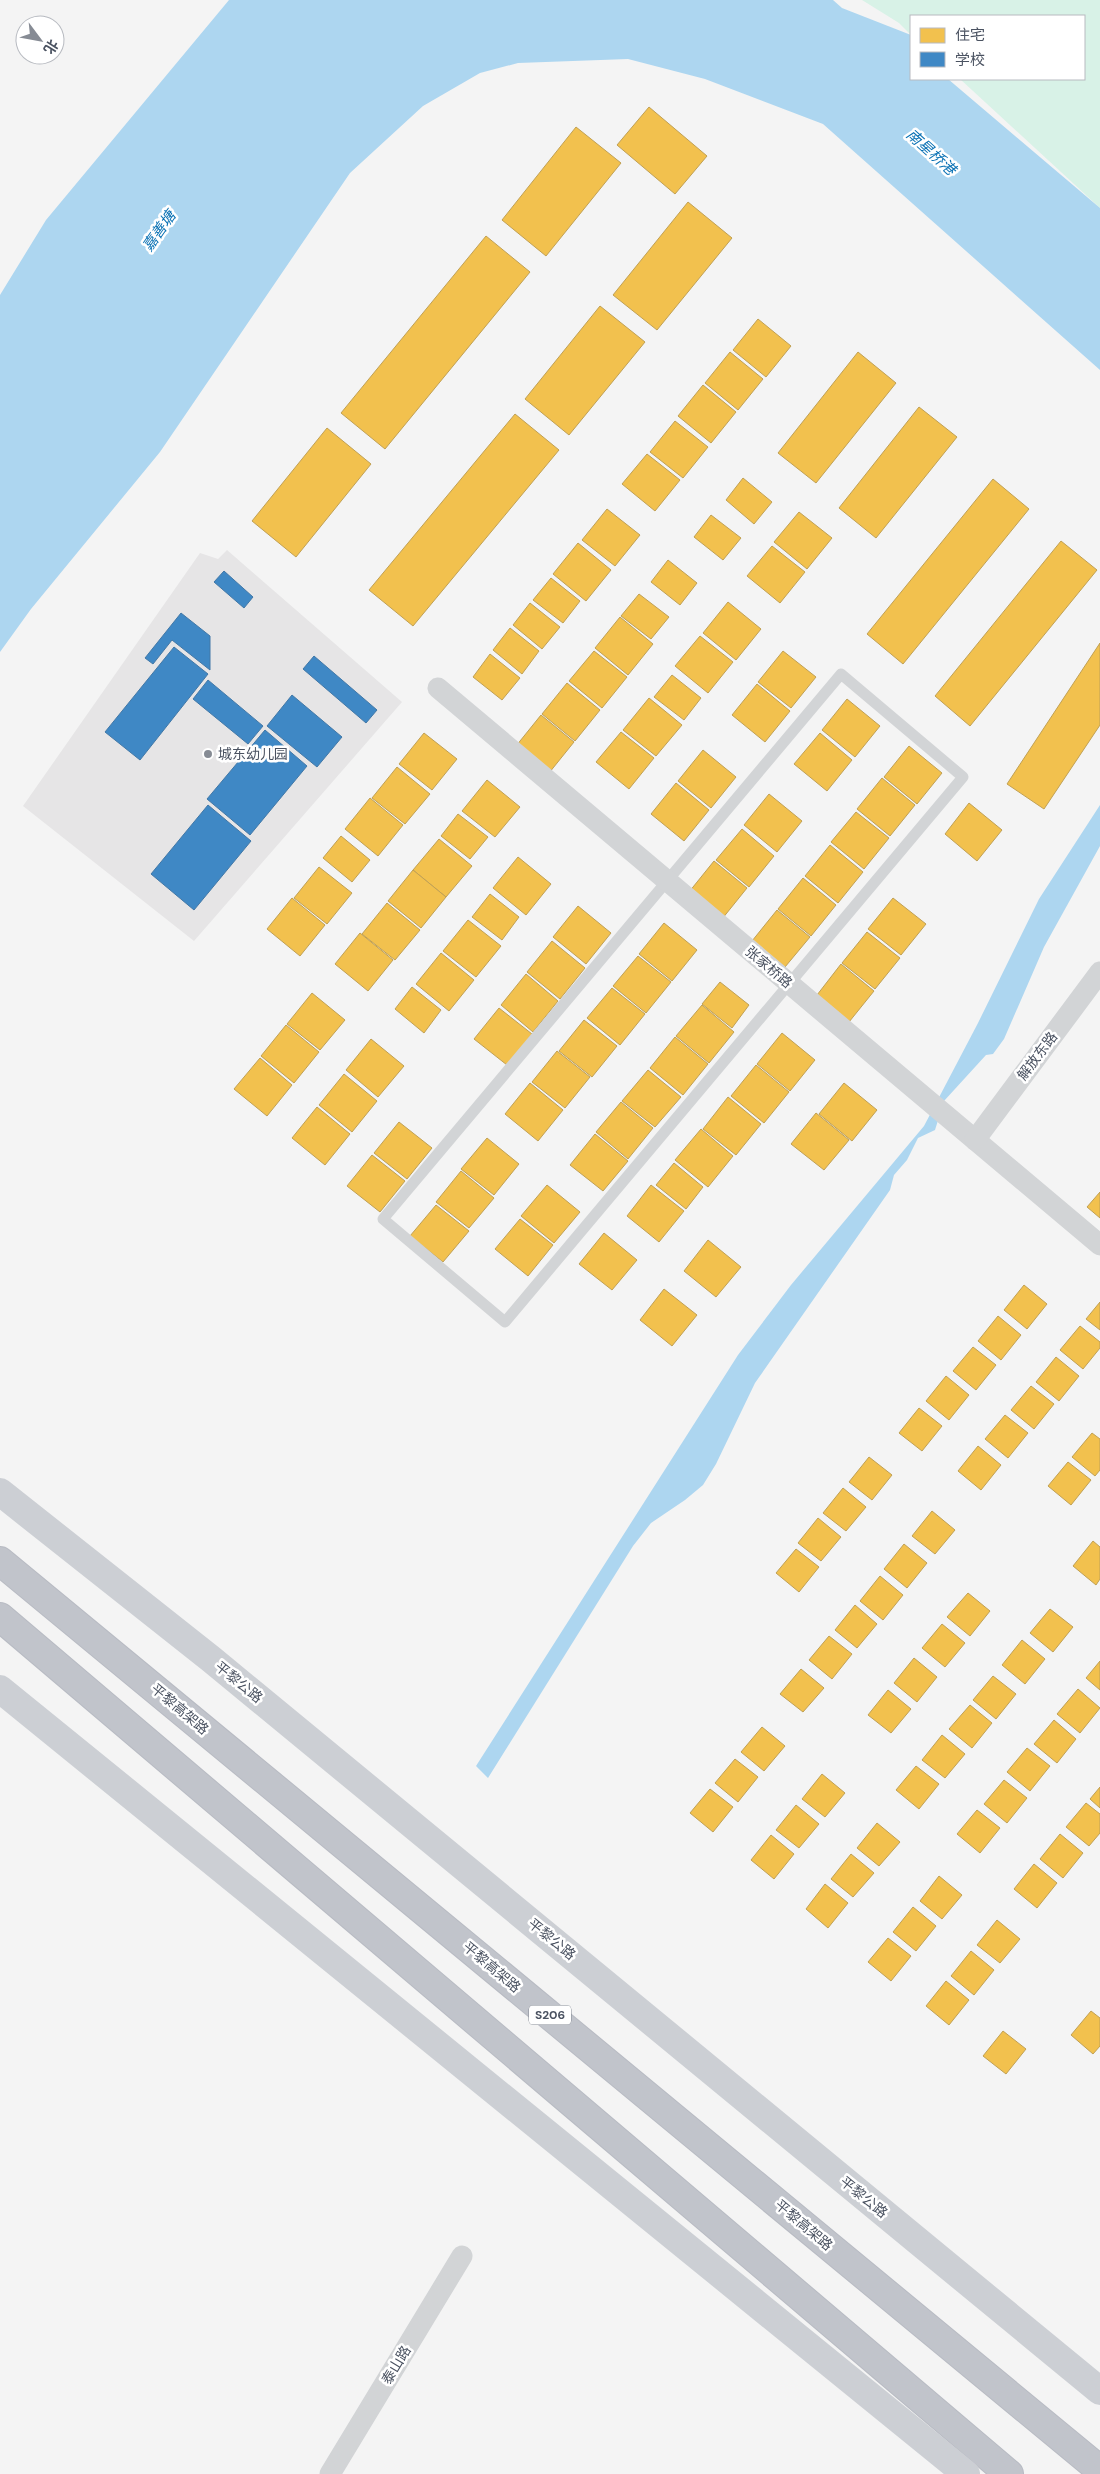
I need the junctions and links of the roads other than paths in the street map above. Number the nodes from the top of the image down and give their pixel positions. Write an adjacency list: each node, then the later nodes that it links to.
1 (438, 688): 2 (street, 张家桥路)
2 (668, 881): 4 (street, 张家桥路); 4 (lane); 4 (lane)
3 (1100, 972): 5 (street, 解放东路)
4 (789, 984): 5 (street, 张家桥路)
5 (975, 1140): 6 (street, 张家桥路)
6 (1100, 1245)
7 (0, 1492): 12 (main road, 平黎公路)
8 (0, 1561): 13 (highway, 平黎高架路 / S206)
9 (0, 1617): 16 (highway)
10 (0, 1689): 15 (main road)
11 (462, 2256): 14 (street, 泰山路)
12 (1100, 2390)
13 (1100, 2470)
14 (330, 2474)
15 (966, 2474)
16 (1009, 2474)

